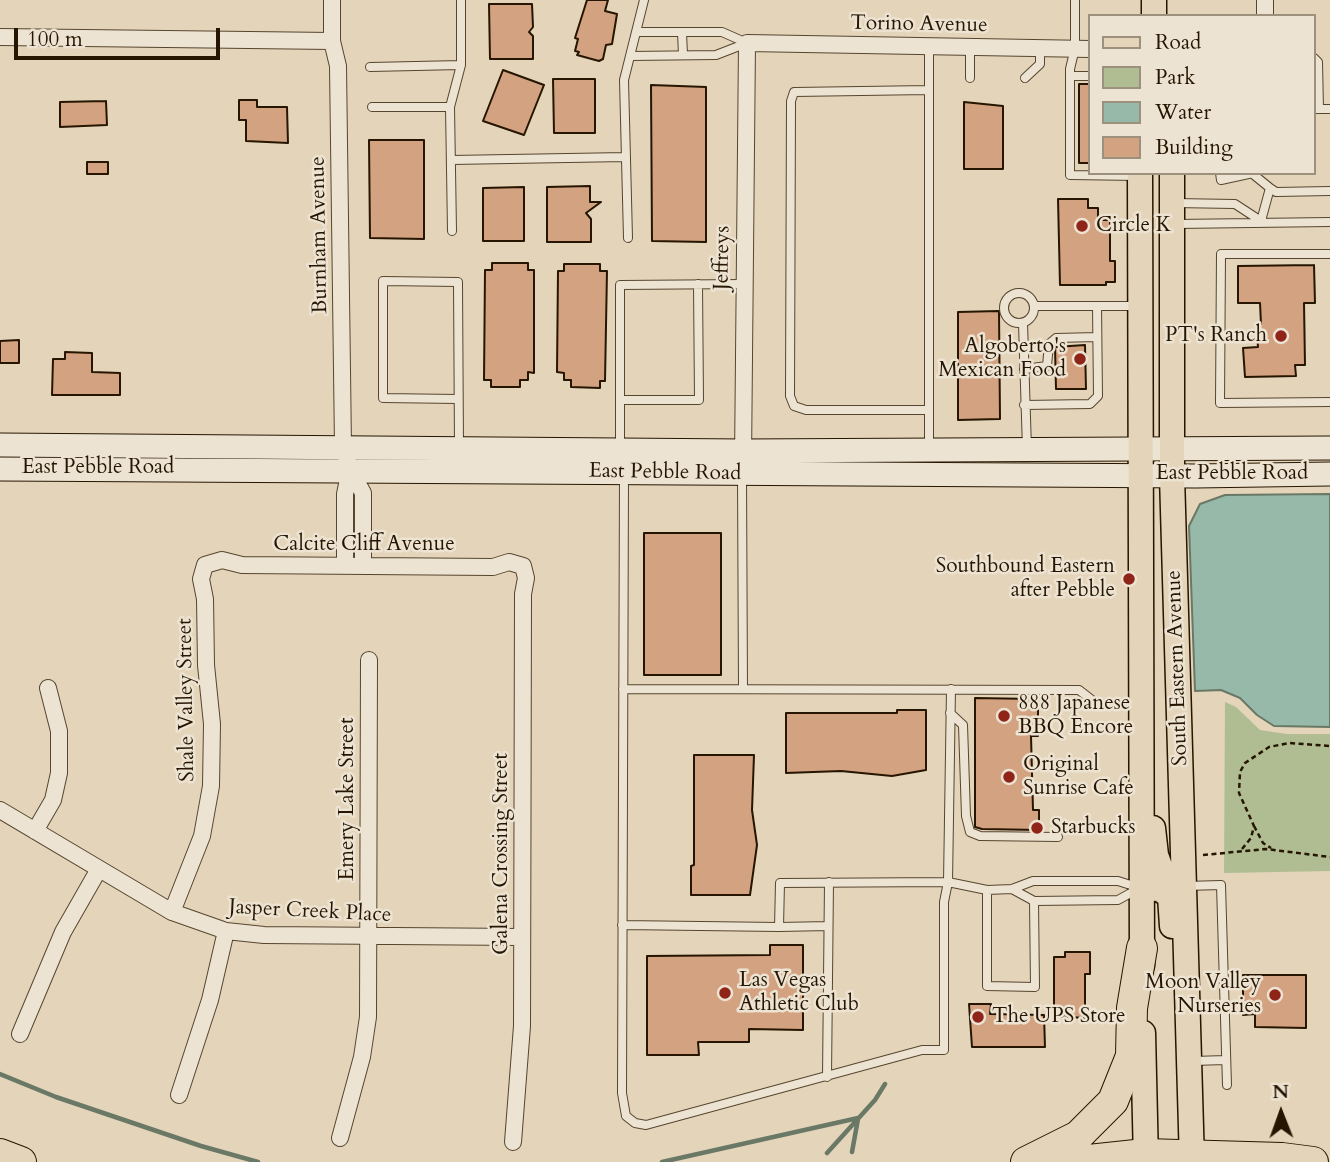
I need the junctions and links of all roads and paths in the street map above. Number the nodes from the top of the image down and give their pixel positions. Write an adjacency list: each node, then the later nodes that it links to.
1 (332, 0): 8 (street, Burnham Avenue)
2 (461, 0): 17 (lane)
3 (644, 0): 5 (lane)
4 (1075, 0): 13 (lane)
5 (636, 32): 6 (lane); 15 (lane)
6 (682, 32): 9 (lane); 14 (lane)
7 (0, 37): 8 (street)
8 (332, 41): 58 (street, Burnham Avenue)
9 (747, 43): 10 (street, Torino Avenue); 14 (lane); 45 (street, Jeffreys)
10 (929, 46): 11 (street, Torino Avenue); 23 (lane)
11 (970, 47): 12 (street, Torino Avenue); 21 (lane)
12 (1040, 48): 13 (street, Torino Avenue); 22 (lane)
13 (1083, 48): 19 (lane)
14 (683, 55): 15 (lane)
15 (630, 56): 28 (lane)
16 (1316, 60): 26 (lane)
17 (461, 65): 18 (lane); 25 (lane)
18 (370, 67)
19 (1070, 76): 20 (lane); 30 (lane)
20 (1088, 76)
21 (970, 78)
22 (1025, 78)
23 (928, 90): 56 (lane); 56 (lane)
24 (372, 107): 25 (lane)
25 (450, 107): 29 (lane)
26 (1317, 109): 27 (lane)
27 (1330, 109)
28 (626, 157): 29 (lane); 42 (lane)
29 (451, 160): 41 (lane)
30 (1088, 174)
31 (1140, 175): 48 (main road, South Eastern Avenue)
32 (1172, 175): 38 (main road, South Eastern Avenue)
33 (1220, 175): 34 (lane)
34 (1248, 175)
35 (1255, 175): 36 (lane)
36 (1270, 188): 37 (lane); 39 (lane)
37 (1330, 191)
38 (1172, 214): 39 (lane); 39 (lane); 64 (main road, South Eastern Avenue)
39 (1261, 221): 40 (lane)
40 (1330, 222)
41 (452, 231)
42 (628, 238)
43 (1330, 254): 54 (lane)
44 (698, 284): 45 (lane); 53 (lane); 53 (lane)
45 (744, 284): 65 (street, Jeffreys)
46 (1034, 306): 47 (lane); 49 (lane); 49 (lane)
47 (1097, 306): 48 (lane); 50 (lane)
48 (1140, 306): 66 (main road, South Eastern Avenue)
49 (1023, 323): 51 (lane)
50 (1097, 337): 51 (lane); 55 (lane)
51 (1024, 369): 55 (lane)
52 (458, 399): 52 (lane); 59 (lane)
53 (620, 400): 61 (lane)
54 (1330, 402)
55 (1024, 405): 63 (lane)
56 (928, 410): 62 (lane)
57 (0, 445): 58 (main road, East Pebble Road)
58 (343, 447): 59 (main road, East Pebble Road); 68 (street, Burnham Avenue)
59 (458, 448): 61 (main road, East Pebble Road)
60 (1330, 448): 64 (main road, East Pebble Road)
61 (620, 449): 65 (main road, East Pebble Road)
62 (929, 451): 63 (main road, East Pebble Road); 65 (main road, East Pebble Road)
63 (1027, 451): 66 (main road, East Pebble Road)
64 (1172, 451): 66 (main road, East Pebble Road); 71 (main road, South Eastern Avenue)
65 (742, 462): 66 (main road, East Pebble Road); 69 (main road, East Pebble Road); 79 (lane)
66 (1140, 462): 71 (main road, East Pebble Road); 81 (main road, South Eastern Avenue)
67 (0, 469): 68 (main road, East Pebble Road)
68 (350, 469): 69 (main road, East Pebble Road); 73 (street); 74 (street, Burnham Avenue)
69 (625, 472): 78 (lane)
70 (1330, 474): 71 (main road, East Pebble Road)
71 (1172, 476): 94 (main road, South Eastern Avenue)
72 (205, 565): 73 (street, Calcite Cliff Avenue); 99 (street, Shale Valley Street)
73 (345, 566): 74 (street, Calcite Cliff Avenue)
74 (363, 566): 75 (street, Calcite Cliff Avenue)
75 (523, 566): 105 (street, Galena Crossing Street)
76 (369, 660): 104 (street, Emery Lake Street)
77 (48, 688): 87 (street)
78 (622, 689): 79 (lane); 100 (lane)
79 (743, 689): 80 (lane)
80 (951, 689): 81 (lane); 82 (lane)
81 (1142, 704): 84 (main road, South Eastern Avenue)
82 (950, 713): 88 (lane); 93 (lane)
83 (1330, 746): 86 (path)
84 (1141, 768): 94 (main road); 95 (main road, South Eastern Avenue)
85 (0, 810): 87 (street, Jasper Creek Place)
86 (1254, 826): 89 (path); 90 (path)
87 (35, 831): 91 (street, Jasper Creek Place)
88 (1058, 837)
89 (1276, 850)
90 (1239, 852)
91 (99, 869): 99 (street, Jasper Creek Place); 108 (street)
92 (829, 882): 93 (lane); 101 (lane); 102 (lane)
93 (948, 882): 96 (lane); 111 (lane)
94 (1184, 887): 107 (main road, South Eastern Avenue); 109 (lane)
95 (1141, 888): 97 (lane); 98 (lane); 106 (main road, South Eastern Avenue); 107 (main road)
96 (987, 890): 97 (lane); 98 (lane)
97 (1012, 890): 98 (lane)
98 (1034, 901)
99 (172, 912): 103 (street, Jasper Creek Place)
100 (622, 925): 102 (lane); 111 (lane)
101 (828, 926): 102 (lane); 111 (lane)
102 (779, 927)
103 (226, 931): 104 (street, Jasper Creek Place); 113 (street)
104 (370, 937): 105 (street, Jasper Creek Place); 114 (street, Emery Lake Street)
105 (523, 937): 115 (street, Galena Crossing Street)
106 (1142, 948): 117 (main road, South Eastern Avenue); 120 (highway)
107 (1188, 1001): 110 (main road, South Eastern Avenue)
108 (20, 1034)
109 (1226, 1060): 110 (lane); 112 (lane)
110 (1190, 1061): 118 (main road, South Eastern Avenue)
111 (827, 1077)
112 (1227, 1085)
113 (179, 1095)
114 (340, 1138)
115 (513, 1142)
116 (0, 1154): 119 (highway)
117 (1145, 1158): 118 (highway); 121 (highway)
118 (1192, 1158): 122 (highway)
119 (21, 1162)
120 (1026, 1162)
121 (1070, 1162)
122 (1313, 1162)

